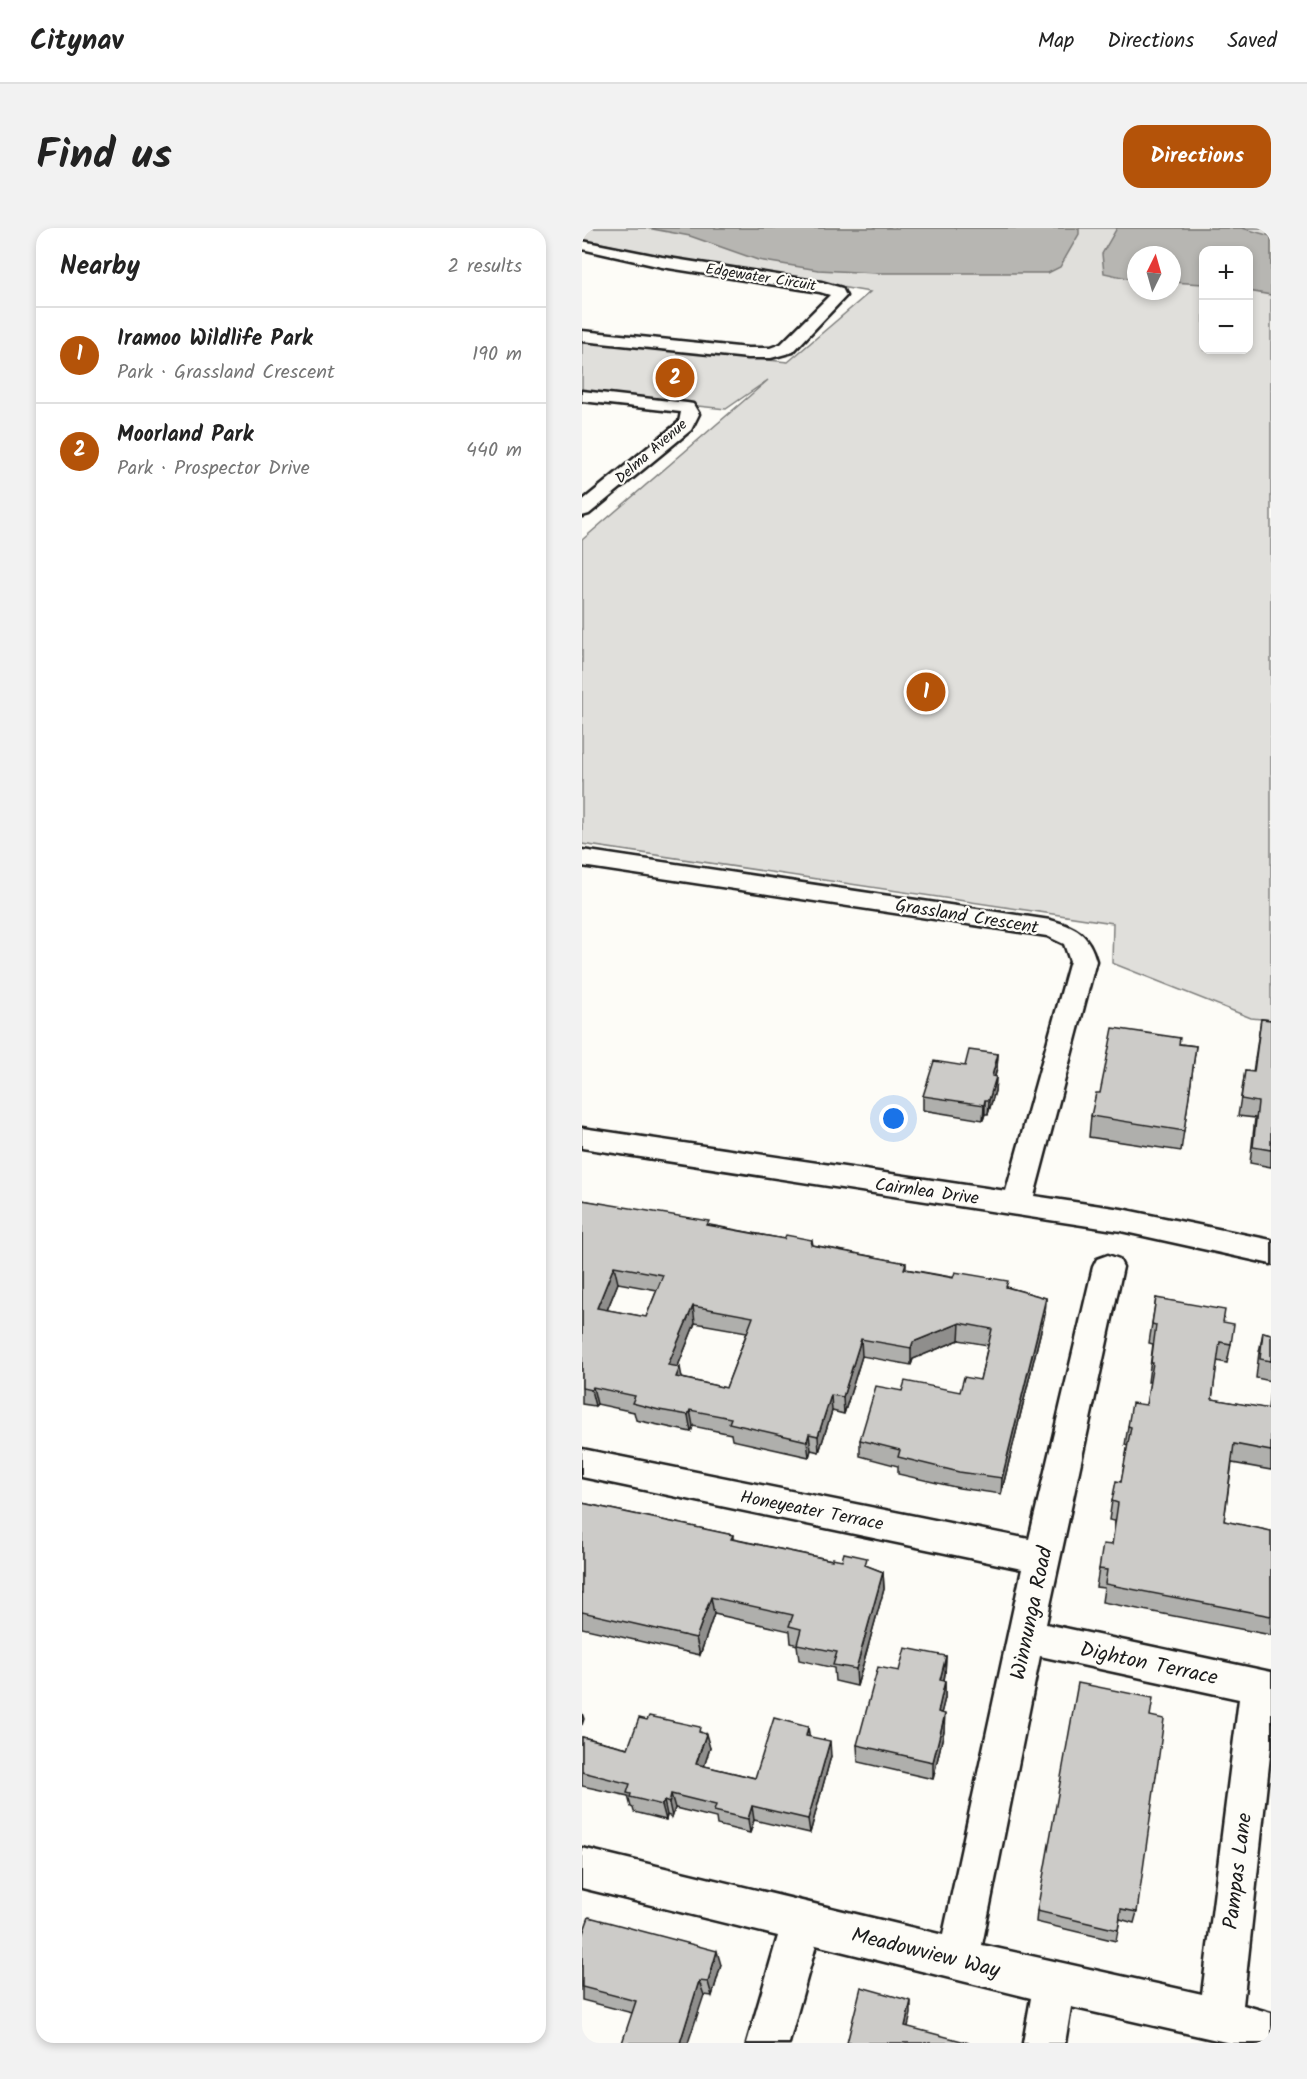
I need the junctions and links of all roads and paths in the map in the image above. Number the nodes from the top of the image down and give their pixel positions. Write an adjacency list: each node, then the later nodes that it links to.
1 (582, 245): 2 (street, Edgewater Circuit)
2 (582, 336)
3 (582, 396): 4 (street, Delma Avenue)
4 (582, 510)
5 (582, 858): 7 (street, Grassland Crescent)
6 (582, 1138): 7 (street, Cairnlea Drive)
7 (1017, 1205): 8 (street, Cairnlea Drive)
8 (1271, 1252)
9 (1108, 1267): 11 (street, Winnunga Road)
10 (582, 1463): 11 (street, Honeyeater Terrace)
11 (1042, 1557): 12 (street, Winnunga Road)
12 (1026, 1636): 13 (street, Dighton Terrace); 16 (street, Winnunga Road)
13 (1265, 1688): 18 (street, Pampas Lane)
14 (582, 1868): 15 (street, Meadowview Way)
15 (802, 1922): 16 (street, Meadowview Way); 20 (street)
16 (958, 1960): 17 (street, Meadowview Way)
17 (1054, 1983): 18 (street, Meadowview Way); 21 (street)
18 (1220, 2019): 19 (street, Meadowview Way)
19 (1271, 2034)
20 (768, 2043)
21 (1044, 2043)

